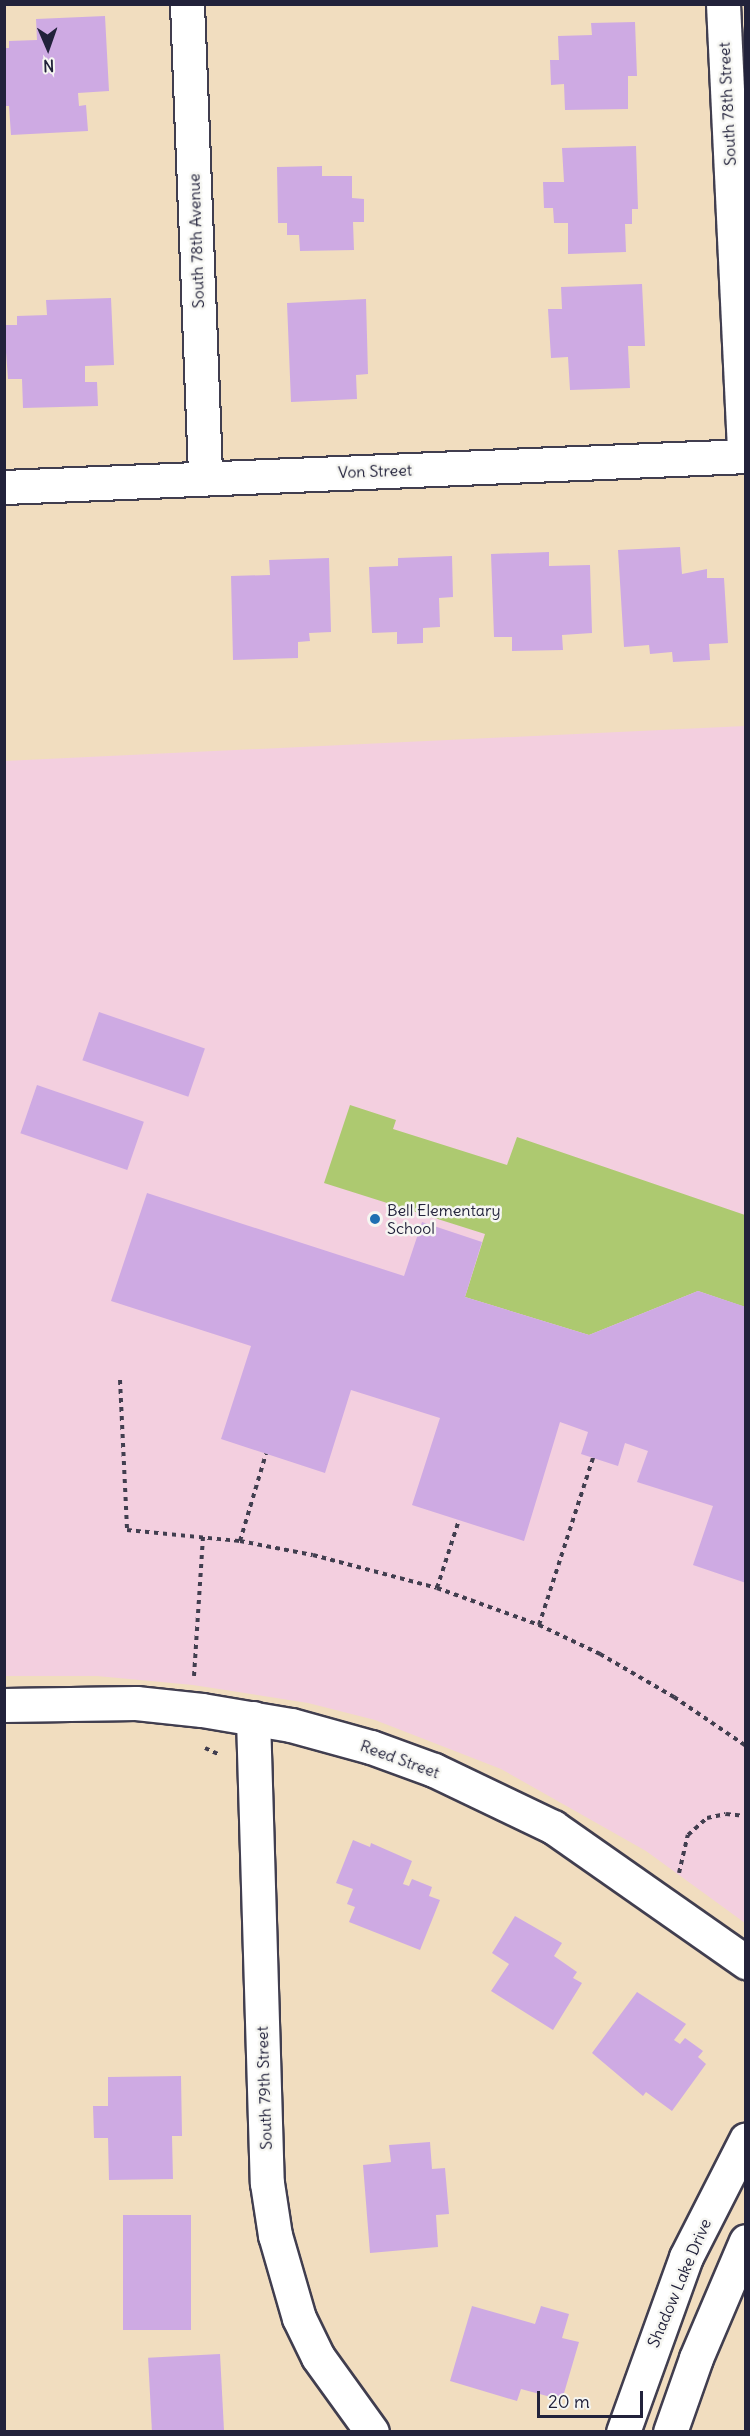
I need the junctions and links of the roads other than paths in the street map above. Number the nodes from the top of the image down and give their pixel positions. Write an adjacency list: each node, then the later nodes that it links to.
1 (187, 4): 4 (street, South 78th Avenue)
2 (723, 4): 3 (street, South 78th Street)
3 (745, 456): 4 (street, Von Street)
4 (205, 478): 5 (street, Von Street)
5 (4, 487)
6 (4, 1705): 7 (street, Reed Street)
7 (253, 1718): 8 (street, Reed Street); 11 (street, South 79th Street)
8 (746, 1962)
9 (746, 2139): 12 (street, Shadow Lake Drive)
10 (746, 2241): 13 (street)
11 (372, 2432)
12 (623, 2432)
13 (670, 2432)

